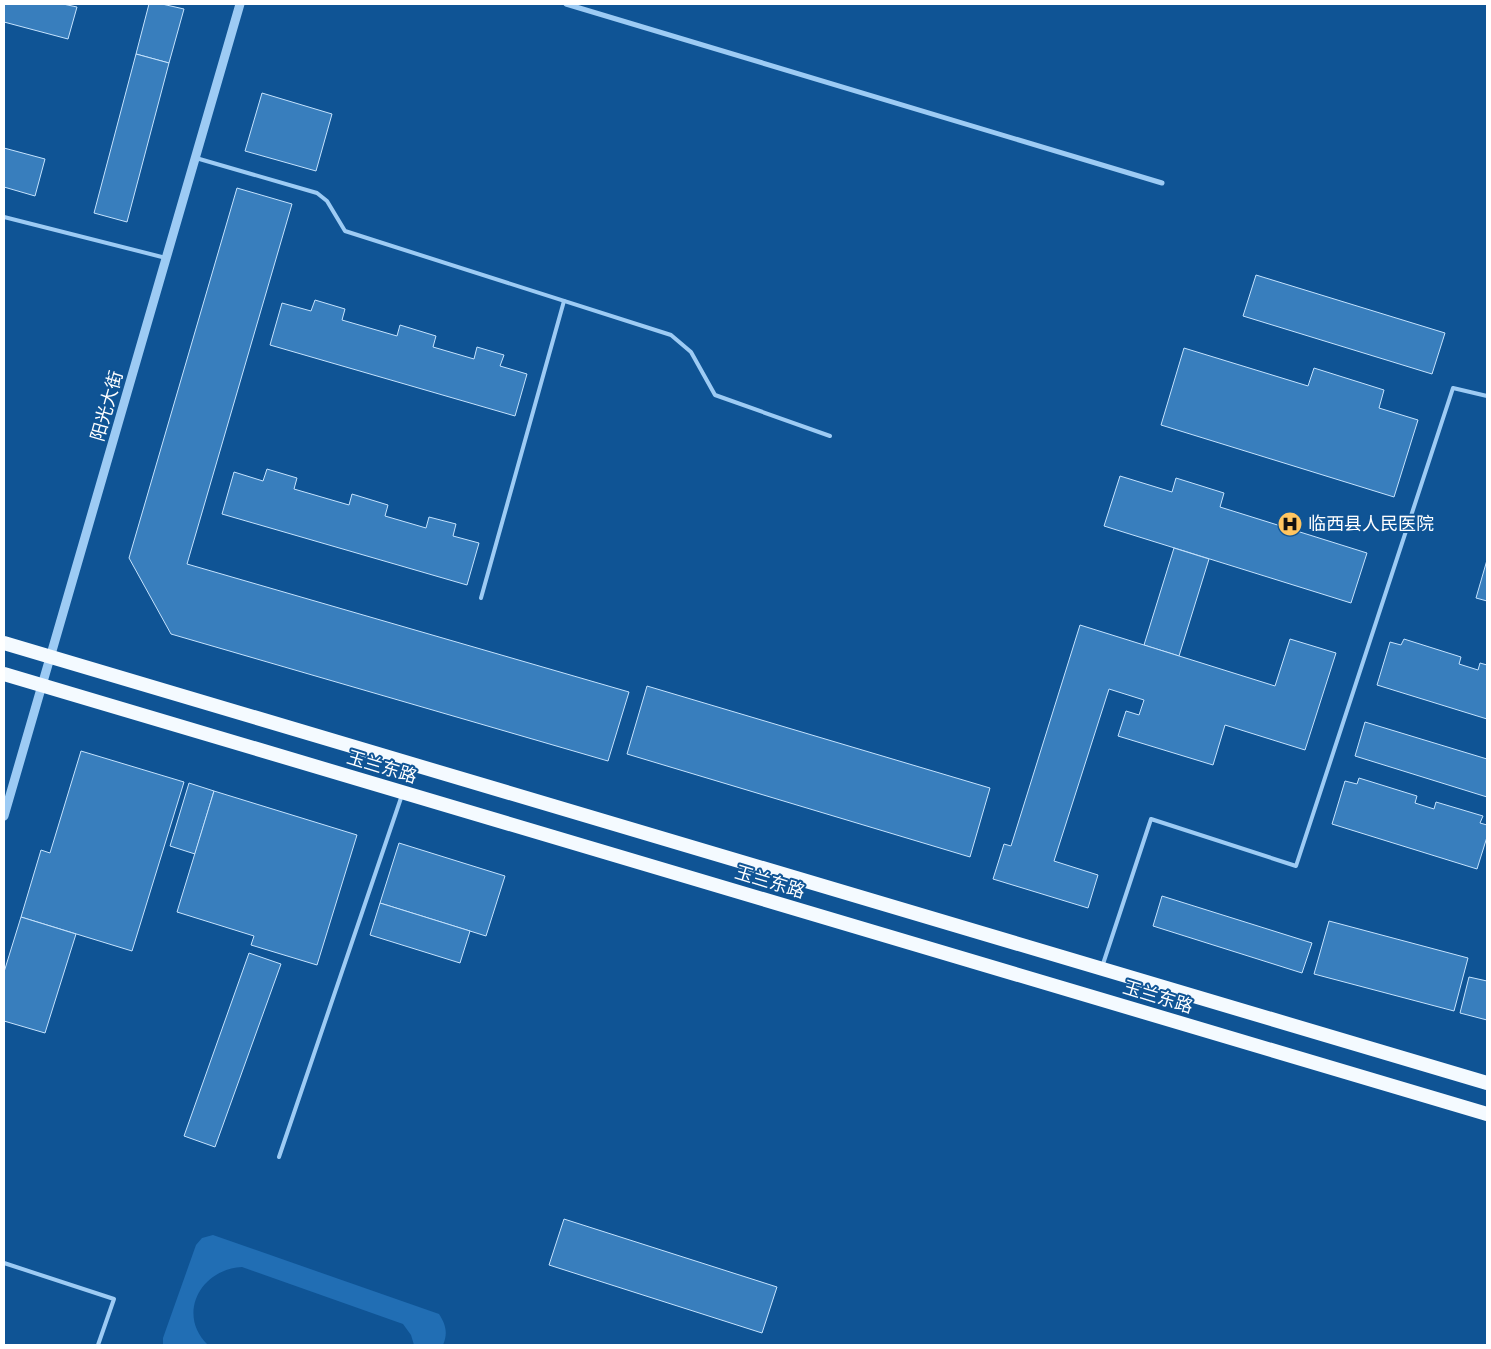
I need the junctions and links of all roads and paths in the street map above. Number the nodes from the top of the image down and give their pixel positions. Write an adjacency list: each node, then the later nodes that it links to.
1 (240, 4): 3 (street, 阳光大街)
2 (566, 4): 4 (street)
3 (196, 158): 6 (street, 阳光大街); 7 (lane)
4 (1162, 183)
5 (4, 216): 6 (lane)
6 (166, 258): 12 (street, 阳光大街)
7 (564, 301): 9 (lane); 10 (lane)
8 (1487, 396): 17 (lane)
9 (830, 436)
10 (481, 598)
11 (4, 643): 12 (highway, 玉兰东路)
12 (50, 657): 14 (street, 阳光大街); 17 (highway, 玉兰东路)
13 (4, 674): 14 (highway, 玉兰东路)
14 (42, 685): 15 (highway, 玉兰东路); 16 (street, 阳光大街)
15 (403, 793): 19 (highway, 玉兰东路); 20 (lane)
16 (4, 816)
17 (1102, 969): 18 (highway, 玉兰东路)
18 (1487, 1083)
19 (1487, 1114)
20 (279, 1157)
21 (4, 1263): 22 (lane)
22 (98, 1345)

